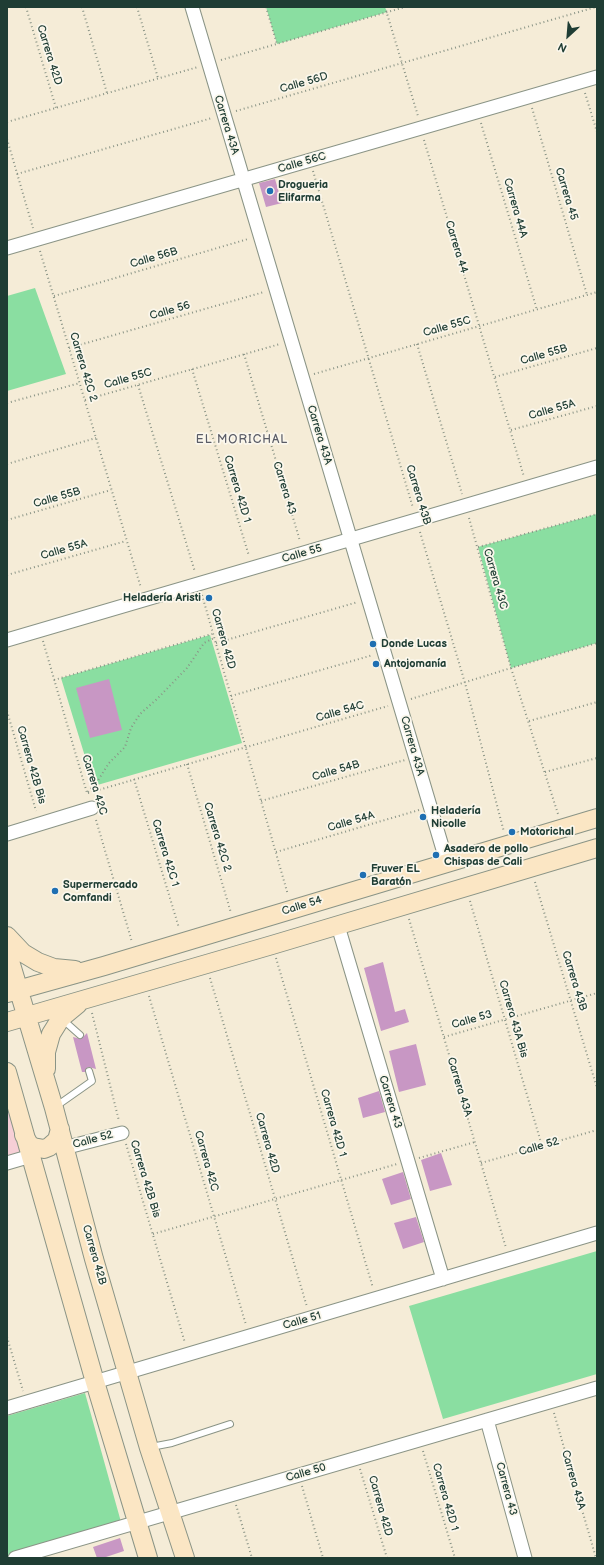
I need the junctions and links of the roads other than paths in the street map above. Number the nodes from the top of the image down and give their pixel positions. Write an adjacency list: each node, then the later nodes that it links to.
1 (192, 7): 3 (street, Carrera 43A)
2 (597, 77): 3 (street, Calle 56C)
3 (243, 180): 4 (street, Calle 56C); 6 (street, Carrera 43A)
4 (7, 248)
5 (597, 467): 6 (street, Calle 55)
6 (352, 539): 7 (street, Calle 55); 12 (street, Carrera 43A)
7 (7, 640)
8 (92, 808): 10 (street)
9 (597, 818): 12 (main road, Calle 54)
10 (7, 834)
11 (596, 853): 13 (main road)
12 (447, 863): 16 (main road, Calle 54)
13 (338, 926): 18 (main road); 34 (street, Carrera 43)
14 (7, 936): 16 (main road)
15 (7, 951): 17 (main road, Carrera 42B)
16 (104, 966): 17 (main road, Calle 54)
17 (13, 991): 19 (main road, Carrera 42B)
18 (90, 1002): 19 (main road); 20 (main road)
19 (26, 1016): 21 (main road); 25 (main road, Carrera 42B)
20 (61, 1018): 22 (lane); 25 (main road)
21 (7, 1022)
22 (80, 1035)
23 (89, 1071): 26 (lane)
24 (8, 1078): 29 (main road)
25 (45, 1080): 26 (main road, Carrera 42B)
26 (54, 1108): 27 (main road, Carrera 42B)
27 (60, 1129): 29 (main road); 30 (main road, Carrera 42B)
28 (122, 1133): 30 (street, Calle 52)
29 (23, 1134): 31 (main road)
30 (64, 1148): 35 (main road, Carrera 42B)
31 (31, 1156): 32 (street); 36 (main road)
32 (7, 1163)
33 (597, 1233): 34 (street, Calle 51)
34 (443, 1279): 35 (street, Calle 51)
35 (128, 1372): 36 (street, Calle 51); 41 (main road, Carrera 42B)
36 (95, 1382): 38 (street, Calle 51); 43 (main road)
37 (597, 1388): 39 (street, Calle 50)
38 (7, 1408)
39 (487, 1420): 42 (street, Calle 50); 47 (street, Carrera 43)
40 (230, 1424): 41 (lane)
41 (149, 1448): 42 (main road, Carrera 42B)
42 (172, 1512): 43 (street, Calle 50); 46 (main road, Carrera 42B)
43 (138, 1522): 44 (street, Calle 50); 45 (main road)
44 (15, 1558)
45 (148, 1558)
46 (185, 1558)
47 (525, 1558)

